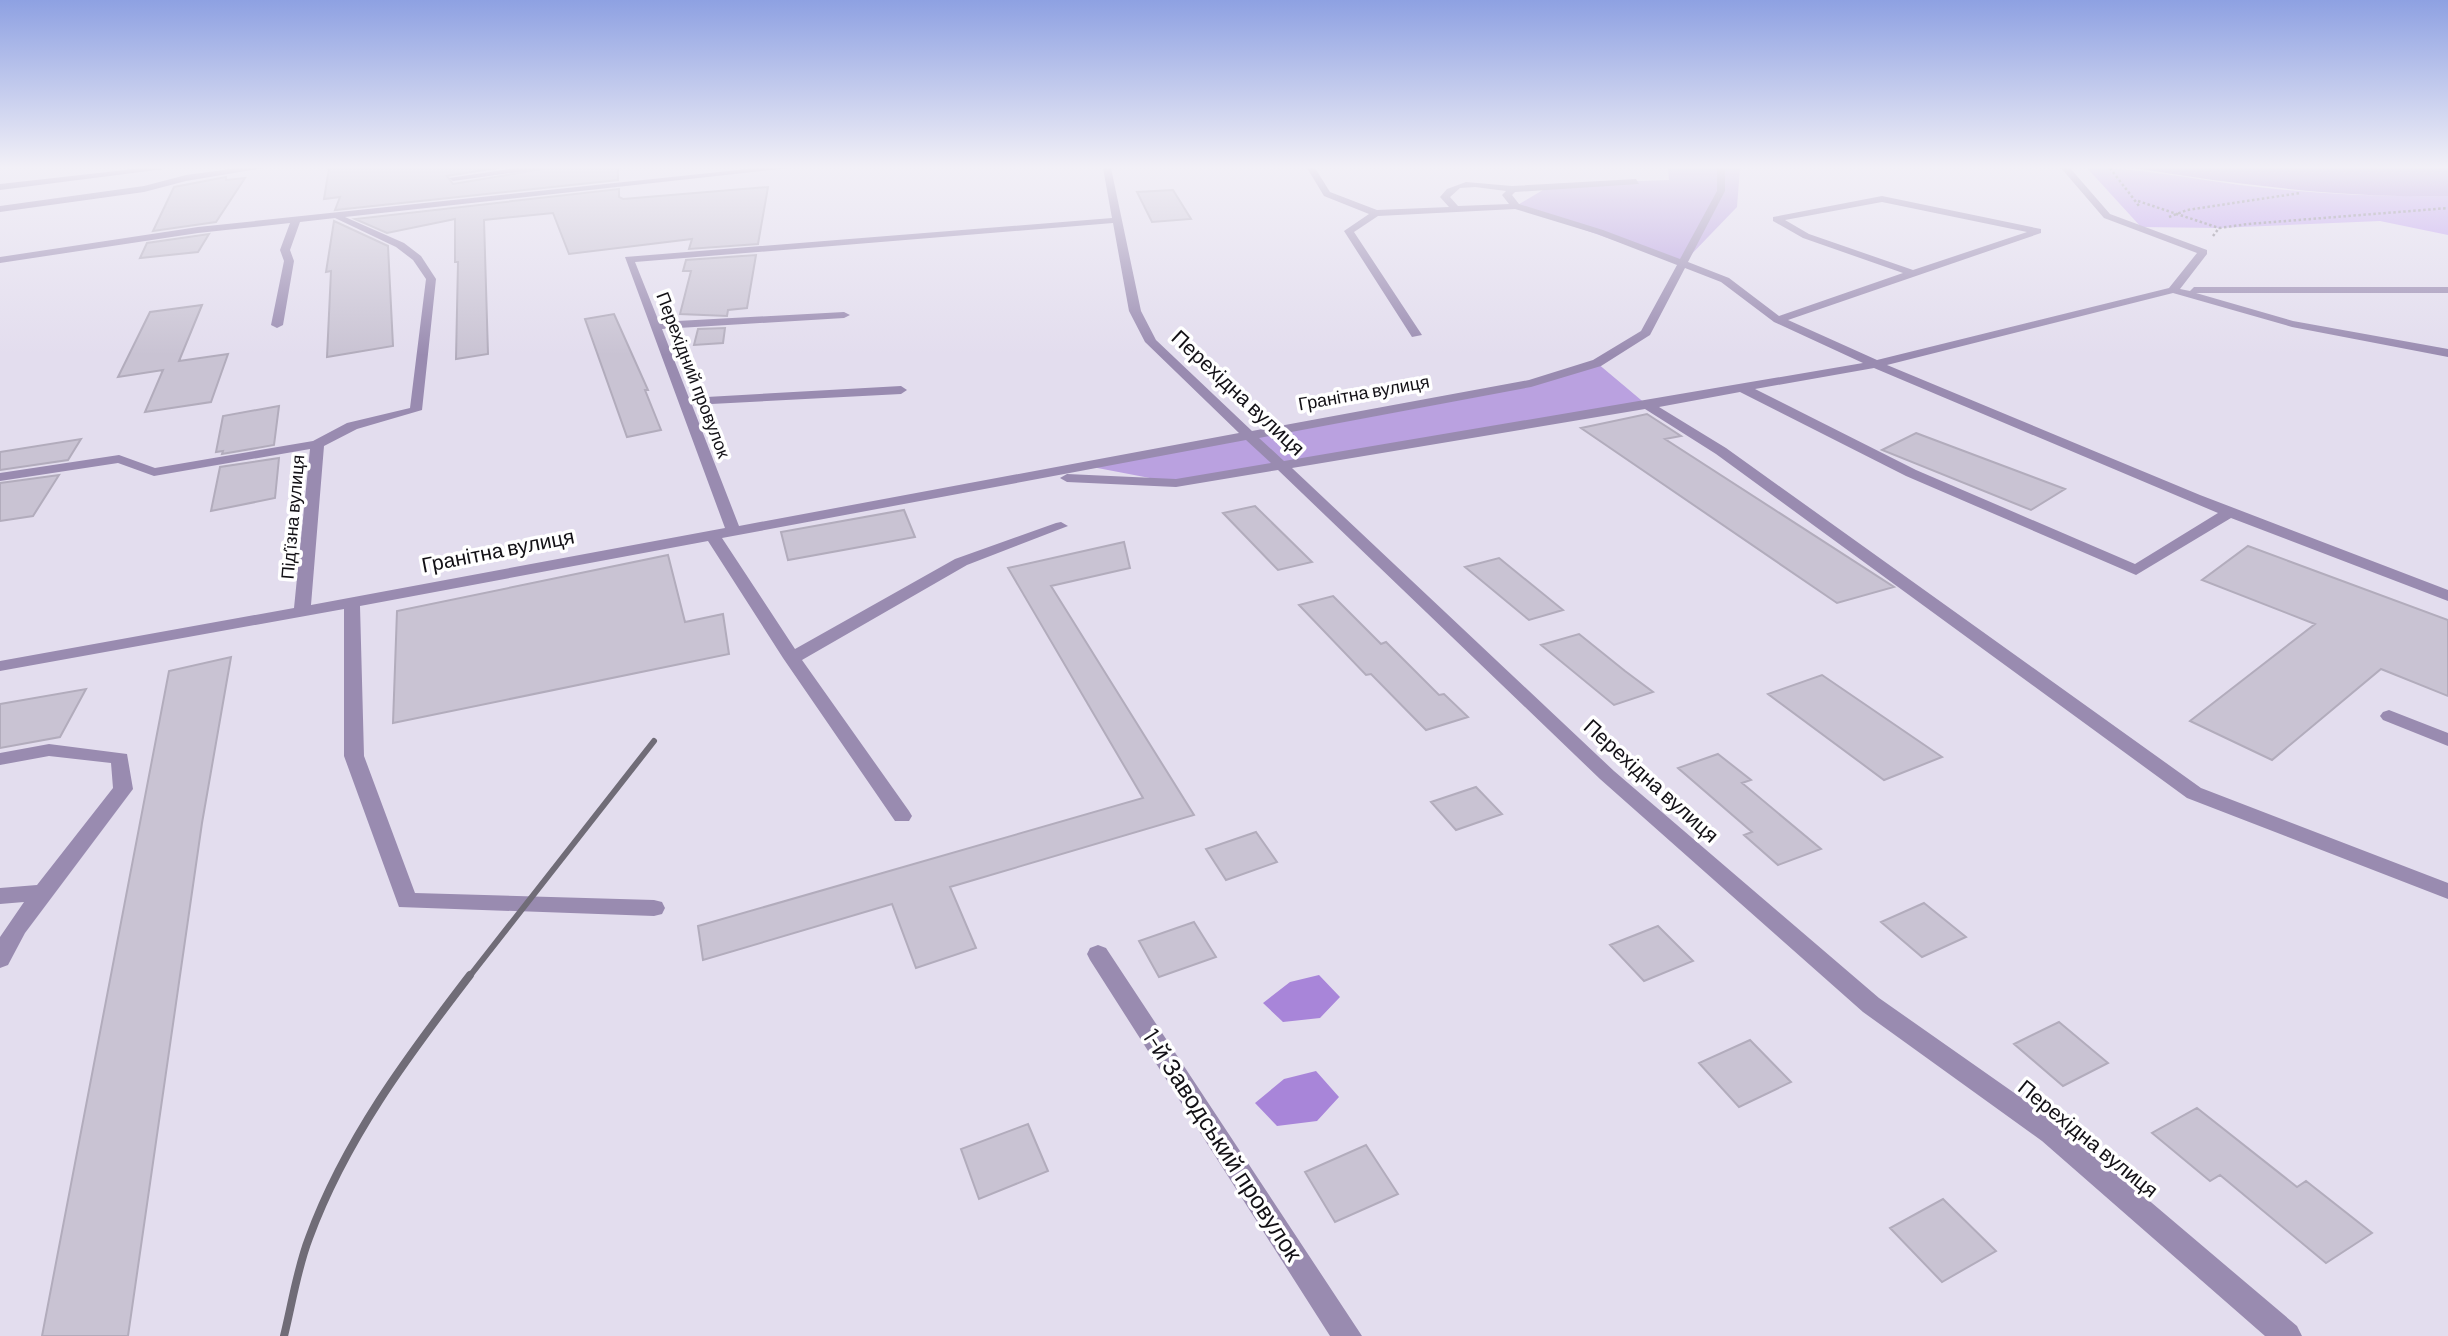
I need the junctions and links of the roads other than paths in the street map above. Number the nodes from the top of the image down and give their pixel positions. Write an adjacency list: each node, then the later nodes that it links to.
1 (196, 230): 12 (street)
2 (292, 230): 19 (street)
3 (368, 230): 29 (street, Підʼїзна вулиця)
4 (988, 230): 20 (street, Перехідний провулок)
5 (1120, 230): 28 (street, Перехідна вулиця)
6 (1350, 230): 21 (street)
7 (1595, 230): 13 (street)
8 (1700, 230): 13 (street, Гранітна вулиця)
9 (1796, 230): 14 (street)
10 (2030, 230): 14 (street)
11 (2149, 230): 15 (street)
12 (0, 260)
13 (1682, 264): 18 (street); 28 (street, Гранітна вулиця)
14 (1913, 273): 18 (street)
15 (2173, 290): 16 (street, Гранітна вулиця); 22 (street); 23 (street, Гранітна вулиця)
16 (2448, 290)
17 (844, 314): 20 (street)
18 (1778, 320): 23 (street)
19 (277, 325)
20 (655, 326): 26 (street, Перехідний провулок)
21 (1416, 335)
22 (2448, 353)
23 (1875, 364): 24 (street, Гранітна вулиця); 33 (street)
24 (1742, 388): 27 (street, Гранітна вулиця); 33 (street)
25 (901, 390): 26 (street)
26 (684, 402): 35 (street, Перехідний провулок)
27 (1647, 405): 30 (street, Гранітна вулиця); 46 (street)
28 (1250, 436): 30 (street, Перехідна вулиця); 32 (street, Гранітна вулиця)
29 (317, 444): 31 (street); 39 (street, Підʼїзна вулиця)
30 (1280, 464): 32 (street, Гранітна вулиця); 53 (street, Перехідна вулиця)
31 (0, 477)
32 (1004, 481): 35 (street, Гранітна вулиця)
33 (2231, 511): 37 (street)
34 (1061, 526): 40 (street)
35 (734, 531): 36 (street, Гранітна вулиця)
36 (712, 535): 38 (street, Гранітна вулиця); 40 (street)
37 (2448, 596)
38 (352, 602): 39 (street, Гранітна вулиця); 49 (street)
39 (302, 611): 41 (street, Гранітна вулиця)
40 (792, 658): 45 (street)
41 (0, 666)
42 (2389, 716): 43 (street)
43 (2448, 740)
44 (0, 760): 47 (street)
45 (902, 816)
46 (2448, 891)
47 (45, 892): 48 (street); 51 (street)
48 (0, 896)
49 (654, 908)
50 (1098, 954): 52 (street, 1-й Заводський провулок)
51 (0, 959)
52 (1347, 1336)
53 (2287, 1336)

